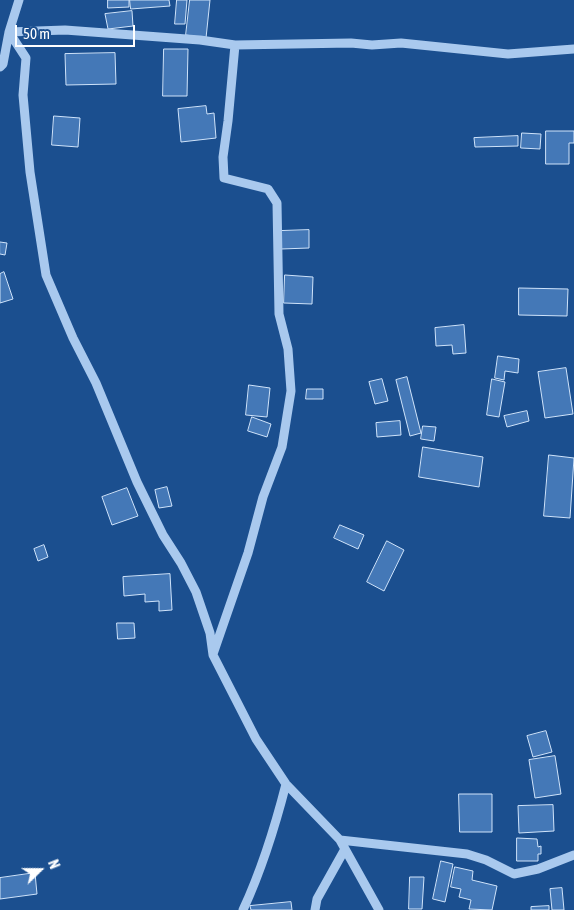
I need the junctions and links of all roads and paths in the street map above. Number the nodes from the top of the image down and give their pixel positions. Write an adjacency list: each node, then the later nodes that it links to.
1 (19, 0): 2 (street)
2 (9, 32): 3 (street); 5 (street); 6 (street)
3 (235, 45): 4 (street); 6 (street)
4 (574, 49)
5 (0, 67)
6 (213, 655): 7 (street)
7 (286, 784): 8 (street); 11 (street)
8 (340, 840): 9 (street); 10 (street)
9 (345, 849): 12 (street); 13 (street)
10 (574, 855)
11 (243, 910)
12 (315, 910)
13 (379, 910)

